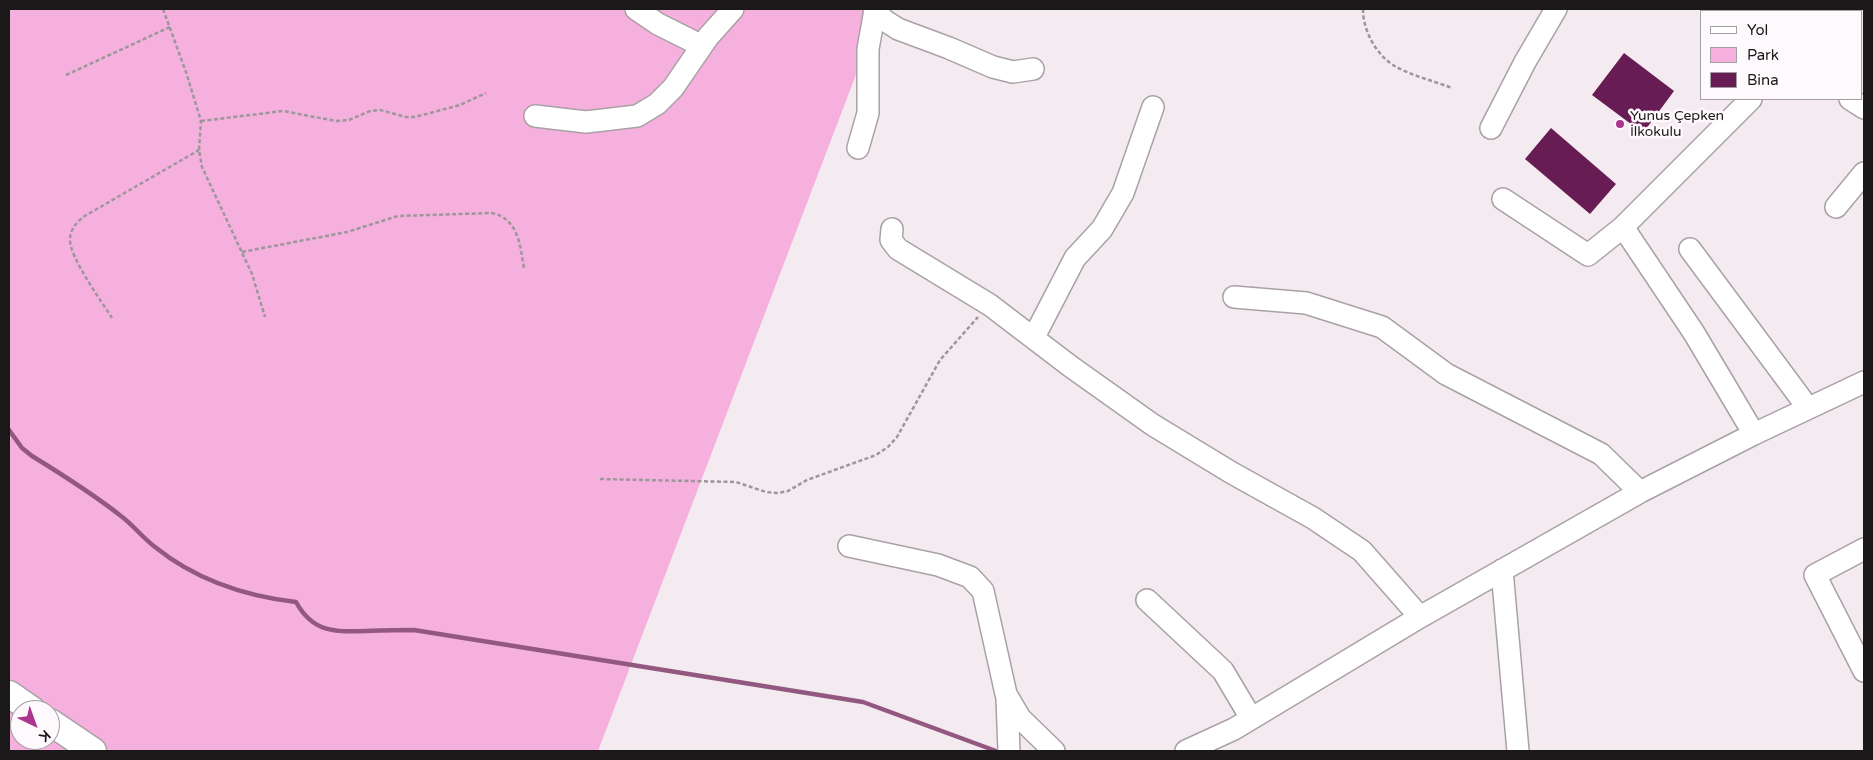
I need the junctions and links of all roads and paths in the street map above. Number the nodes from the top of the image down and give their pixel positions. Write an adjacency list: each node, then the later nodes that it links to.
1 (163, 9): 7 (path)
2 (636, 9): 8 (street)
3 (733, 9): 8 (street)
4 (874, 9): 9 (street); 20 (street)
5 (1362, 9): 11 (path)
6 (1556, 9): 19 (street)
7 (170, 27): 10 (path); 18 (path)
8 (702, 46): 17 (street)
9 (1033, 69)
10 (66, 75)
11 (1452, 88)
12 (486, 94): 18 (path)
13 (1750, 100): 25 (street)
14 (1852, 100): 16 (street)
15 (1153, 106): 34 (street)
16 (1864, 108)
17 (535, 116)
18 (202, 121): 21 (path)
19 (1491, 128)
20 (858, 148)
21 (199, 150): 28 (path); 33 (path)
22 (1864, 173): 24 (street)
23 (1504, 199): 25 (street)
24 (1836, 207)
25 (1623, 227): 37 (street)
26 (892, 229): 31 (street)
27 (1690, 249): 36 (street)
28 (242, 252): 29 (path); 32 (path)
29 (524, 268)
30 (1234, 297): 39 (street)
31 (990, 304): 34 (street); 38 (path)
32 (265, 317)
33 (112, 318)
34 (1034, 337): 44 (street)
35 (1864, 382): 36 (street)
36 (1808, 408): 37 (street)
37 (1754, 434): 39 (street)
38 (600, 479)
39 (1640, 492): 42 (street)
40 (849, 546): 46 (street)
41 (1864, 549): 45 (street)
42 (1502, 570): 44 (street); 54 (street)
43 (1147, 600): 47 (street)
44 (1420, 617): 47 (street)
45 (1864, 670)
46 (1006, 694): 50 (street); 51 (street)
47 (1242, 724): 52 (street); 53 (street)
48 (60, 729): 49 (main road)
49 (93, 751)
50 (1009, 751)
51 (1054, 751)
52 (1186, 751)
53 (1219, 751)
54 (1518, 751)

